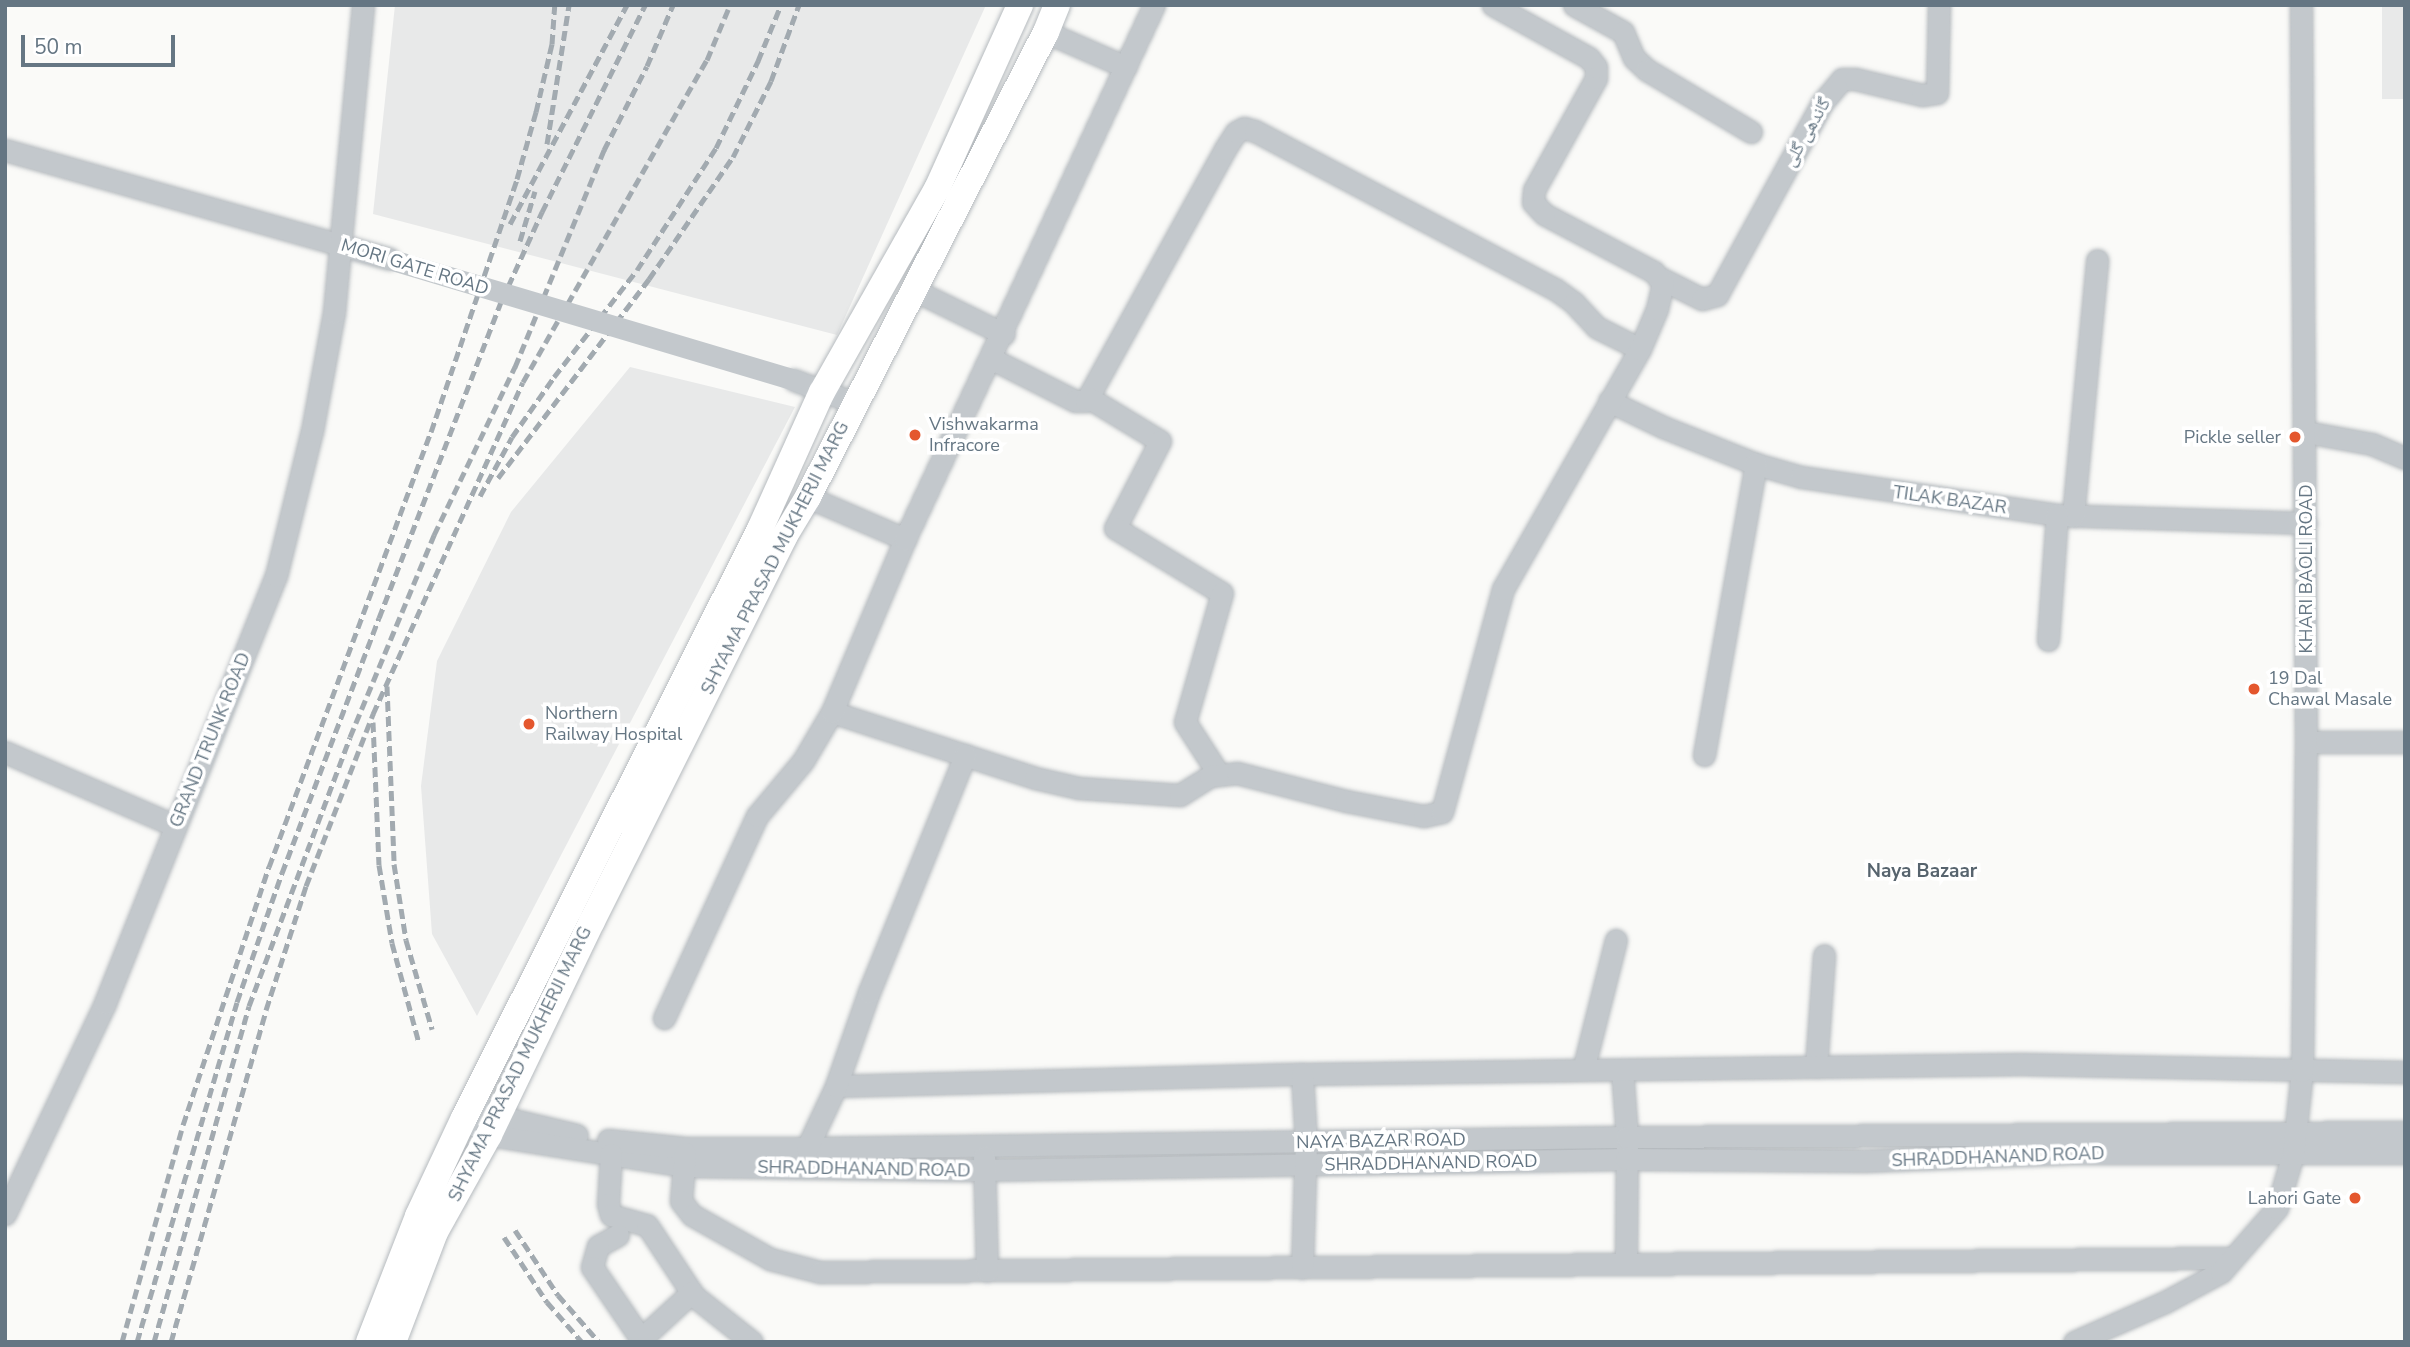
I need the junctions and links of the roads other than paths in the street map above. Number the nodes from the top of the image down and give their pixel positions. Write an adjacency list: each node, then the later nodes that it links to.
1 (363, 5): 13 (street, GRAND TRUNK ROAD)
2 (1020, 5): 20 (main road, SHYAMA PRASAD MUKHERJI MARG)
3 (1056, 5): 9 (main road, SHYAMA PRASAD MUKHERJI MARG)
4 (1154, 5): 10 (street)
5 (1493, 5): 15 (street)
6 (1574, 5): 11 (street)
7 (1939, 5): 15 (street, گاندھی گلی)
8 (2301, 5): 24 (street, KHARI BAOLI ROAD)
9 (1046, 32): 10 (street); 16 (main road, SHYAMA PRASAD MUKHERJI MARG)
10 (1126, 67): 17 (street)
11 (1751, 132)
12 (5, 150): 13 (street, MORI GATE ROAD)
13 (341, 244): 20 (street, MORI GATE ROAD, bridge); 40 (street, GRAND TRUNK ROAD)
14 (2097, 260): 28 (street)
15 (1660, 278): 18 (street)
16 (914, 290): 17 (street); 23 (main road, SHYAMA PRASAD MUKHERJI MARG)
17 (1004, 334): 19 (street)
18 (1640, 349): 21 (street); 22 (street)
19 (992, 359): 21 (street); 31 (street)
20 (822, 392): 23 (street, MORI GATE ROAD); 30 (main road, SHYAMA PRASAD MUKHERJI MARG)
21 (1089, 398): 39 (street)
22 (1609, 401): 26 (street, TILAK BAZAR); 39 (street)
23 (855, 403): 27 (main road, SHYAMA PRASAD MUKHERJI MARG)
24 (2306, 432): 25 (street); 29 (street, KHARI BAOLI ROAD)
25 (2405, 458)
26 (1756, 464): 28 (street, TILAK BAZAR); 38 (street)
27 (808, 498): 30 (main road, SHYAMA PRASAD MUKHERJI MARG); 31 (street)
28 (2065, 516): 29 (street, TILAK BAZAR); 32 (street)
29 (2306, 523): 34 (street, KHARI BAOLI ROAD)
30 (772, 533): 51 (main road, SHYAMA PRASAD MUKHERJI MARG); 52 (main road, SHYAMA PRASAD MUKHERJI MARG)
31 (905, 539): 33 (street)
32 (2048, 640)
33 (832, 712): 37 (street); 43 (street)
34 (2306, 742): 35 (street); 47 (street, KHARI BAOLI ROAD)
35 (2405, 742)
36 (5, 752): 40 (street)
37 (965, 755): 39 (street); 50 (street)
38 (1704, 755)
39 (1218, 773)
40 (176, 827): 66 (street, GRAND TRUNK ROAD)
41 (1616, 940): 45 (street)
42 (1824, 955): 44 (street)
43 (664, 1018)
44 (1816, 1067): 46 (street); 47 (street)
45 (1583, 1070): 46 (street); 49 (street)
46 (1622, 1070): 55 (street)
47 (2302, 1071): 48 (street); 53 (street, KHARI BAOLI ROAD)
48 (2405, 1072)
49 (1302, 1074): 50 (street); 56 (street)
50 (836, 1086): 58 (street)
51 (469, 1109): 52 (street, NAYA BAZAR ROAD); 75 (main road, SHYAMA PRASAD MUKHERJI MARG)
52 (493, 1125): 60 (street, SHRADDHANAND ROAD); 62 (street, NAYA BAZAR ROAD); 76 (main road, SHYAMA PRASAD MUKHERJI MARG)
53 (2295, 1132): 54 (street); 55 (street, NAYA BAZAR ROAD); 61 (street, KHARI BAOLI ROAD)
54 (2405, 1132)
55 (1627, 1137): 56 (street, NAYA BAZAR ROAD); 63 (street)
56 (1306, 1142): 57 (street, NAYA BAZAR ROAD); 64 (street)
57 (984, 1146): 58 (street, NAYA BAZAR ROAD); 65 (street)
58 (807, 1148): 62 (street, NAYA BAZAR ROAD)
59 (2405, 1153): 61 (street, SHRADDHANAND ROAD)
60 (611, 1154): 62 (street, SHRADDHANAND ROAD); 73 (street)
61 (2293, 1154): 63 (street, SHRADDHANAND ROAD); 69 (street, KHARI BAOLI ROAD)
62 (685, 1157): 65 (street, SHRADDHANAND ROAD); 72 (street)
63 (1626, 1160): 64 (street, SHRADDHANAND ROAD); 70 (street)
64 (1306, 1166): 65 (street, SHRADDHANAND ROAD); 71 (street)
65 (985, 1170): 72 (street)
66 (12, 1184): 67 (street, GRAND TRUNK ROAD)
67 (5, 1214)
68 (618, 1235): 74 (street)
69 (2233, 1258): 70 (street); 78 (street, KHARI BAOLI ROAD)
70 (1626, 1264): 71 (street)
71 (1302, 1268): 72 (street)
72 (987, 1271)
73 (692, 1293): 74 (street); 77 (street)
74 (642, 1340)
75 (369, 1342)
76 (393, 1342)
77 (752, 1342)
78 (2074, 1342)

